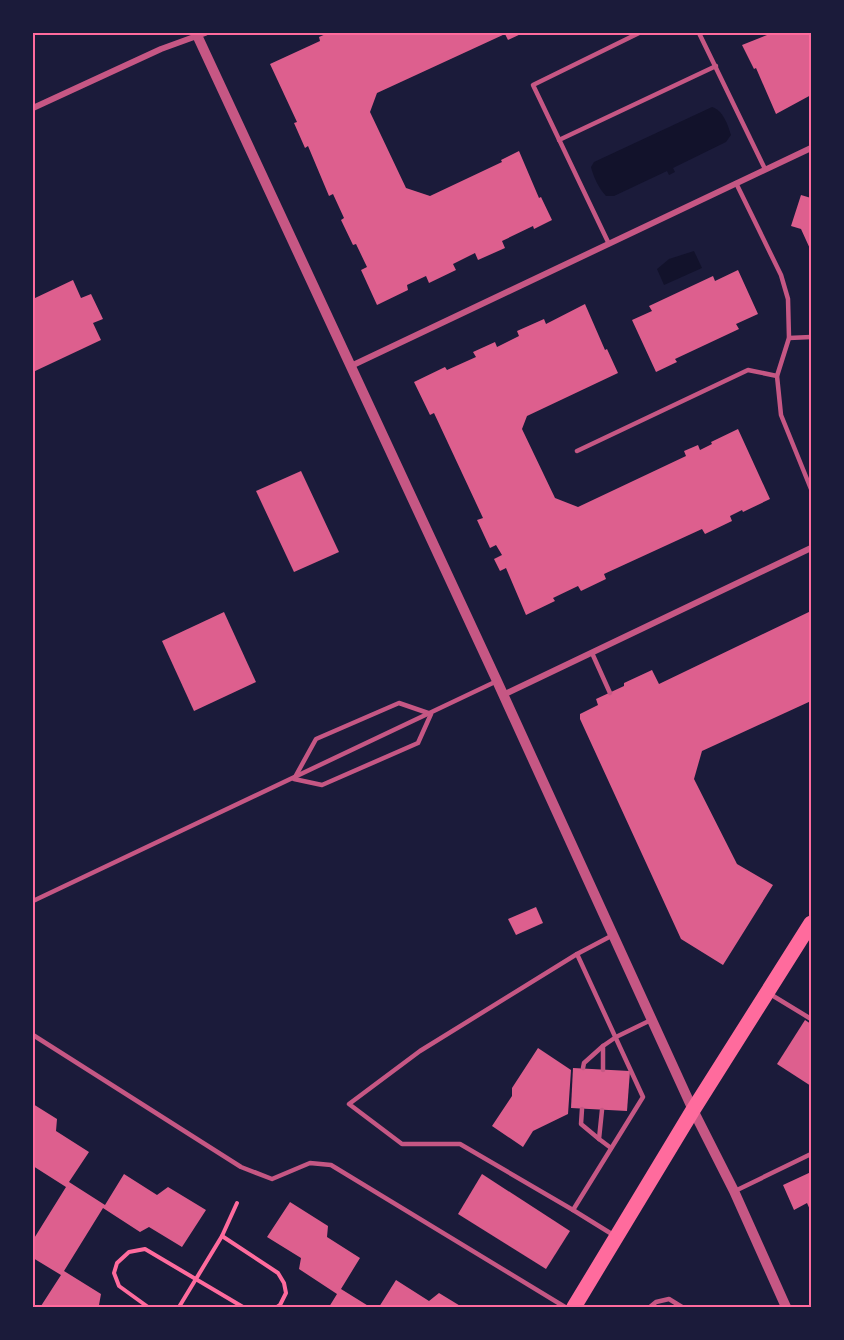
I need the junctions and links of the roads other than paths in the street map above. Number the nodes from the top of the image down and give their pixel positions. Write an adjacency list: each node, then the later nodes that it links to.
1 (639, 33): 6 (lane)
2 (699, 33): 4 (lane)
3 (200, 34): 5 (street); 13 (street)
4 (716, 66): 6 (lane); 8 (lane)
5 (33, 108)
6 (559, 140): 10 (lane)
7 (811, 148): 8 (street)
8 (765, 169): 9 (street)
9 (736, 183): 10 (street); 12 (lane)
10 (609, 244): 13 (street)
11 (811, 337): 12 (lane)
12 (789, 338): 14 (lane)
13 (351, 366): 19 (street)
14 (777, 376): 15 (lane); 16 (lane)
15 (577, 451)
16 (811, 489)
17 (811, 548): 18 (street)
18 (592, 653): 20 (lane); 21 (street)
19 (497, 681): 21 (street); 22 (lane)
20 (610, 693)
21 (503, 695): 26 (street)
22 (431, 714): 23 (lane); 23 (lane); 23 (lane)
23 (294, 779): 24 (lane)
24 (33, 901)
25 (811, 923): 28 (main road)
26 (613, 935): 27 (lane); 29 (street)
27 (577, 954): 32 (lane); 43 (lane)
28 (767, 993): 30 (lane); 38 (main road)
29 (651, 1019): 32 (lane); 38 (street)
30 (811, 1019)
31 (33, 1035): 45 (lane)
32 (616, 1037): 33 (lane); 40 (lane)
33 (603, 1046): 34 (lane); 35 (lane)
34 (584, 1068)
35 (603, 1070)
36 (582, 1109): 39 (lane)
37 (602, 1110): 39 (lane)
38 (693, 1110): 42 (street); 44 (main road)
39 (599, 1139): 40 (lane)
40 (611, 1148): 43 (lane)
41 (811, 1154): 42 (lane)
42 (734, 1191): 49 (street)
43 (573, 1210): 44 (lane)
44 (616, 1237): 46 (main road)
45 (565, 1307)
46 (574, 1307)
47 (650, 1307): 48 (lane)
48 (682, 1307)
49 (786, 1307)

